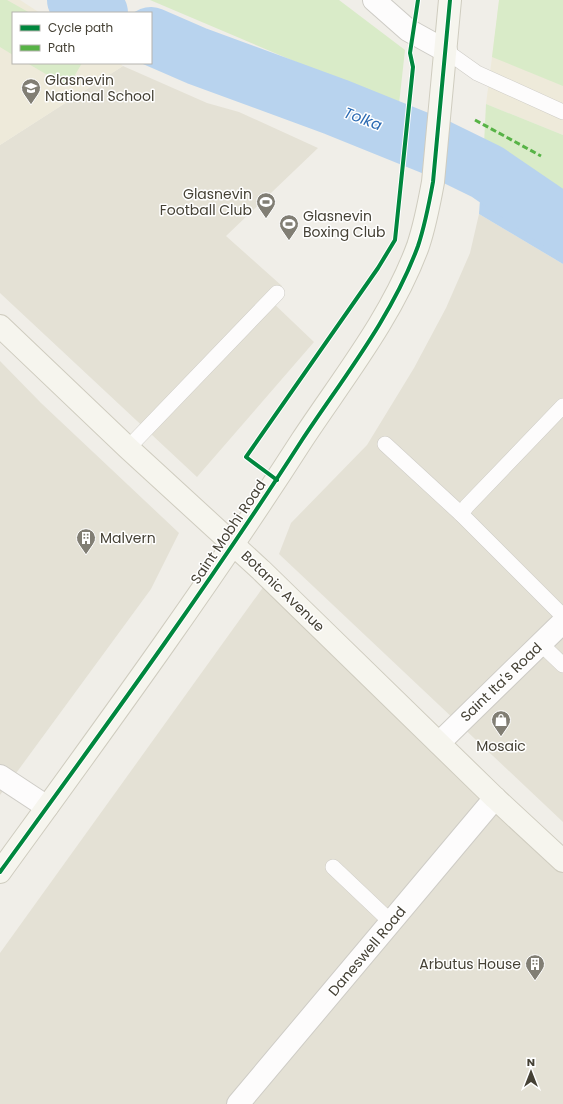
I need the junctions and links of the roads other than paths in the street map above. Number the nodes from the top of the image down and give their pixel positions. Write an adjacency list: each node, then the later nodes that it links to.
1 (374, 0): 3 (street)
2 (450, 0): 3 (main road)
3 (446, 51): 4 (lane); 11 (main road, Saint Mobhi Road)
4 (563, 112)
5 (277, 293): 9 (lane)
6 (0, 326): 9 (main road, Botanic Avenue)
7 (563, 406): 10 (lane)
8 (385, 444): 10 (lane)
9 (128, 448): 11 (main road, Botanic Avenue)
10 (462, 514): 12 (lane)
11 (233, 543): 16 (main road, Botanic Avenue); 19 (main road, Saint Mobhi Road)
12 (563, 616)
13 (563, 622): 14 (street, Saint Ita's Road)
14 (541, 644): 15 (lane); 16 (street, Saint Ita's Road)
15 (563, 664)
16 (439, 743): 18 (main road, Botanic Avenue)
17 (0, 776): 19 (street)
18 (495, 798): 20 (main road, Botanic Avenue); 23 (street, Daneswell Road)
19 (47, 807): 22 (main road, Saint Mobhi Road)
20 (563, 861)
21 (333, 867): 23 (lane)
22 (0, 872)
23 (392, 922): 24 (street, Daneswell Road)
24 (238, 1104)

